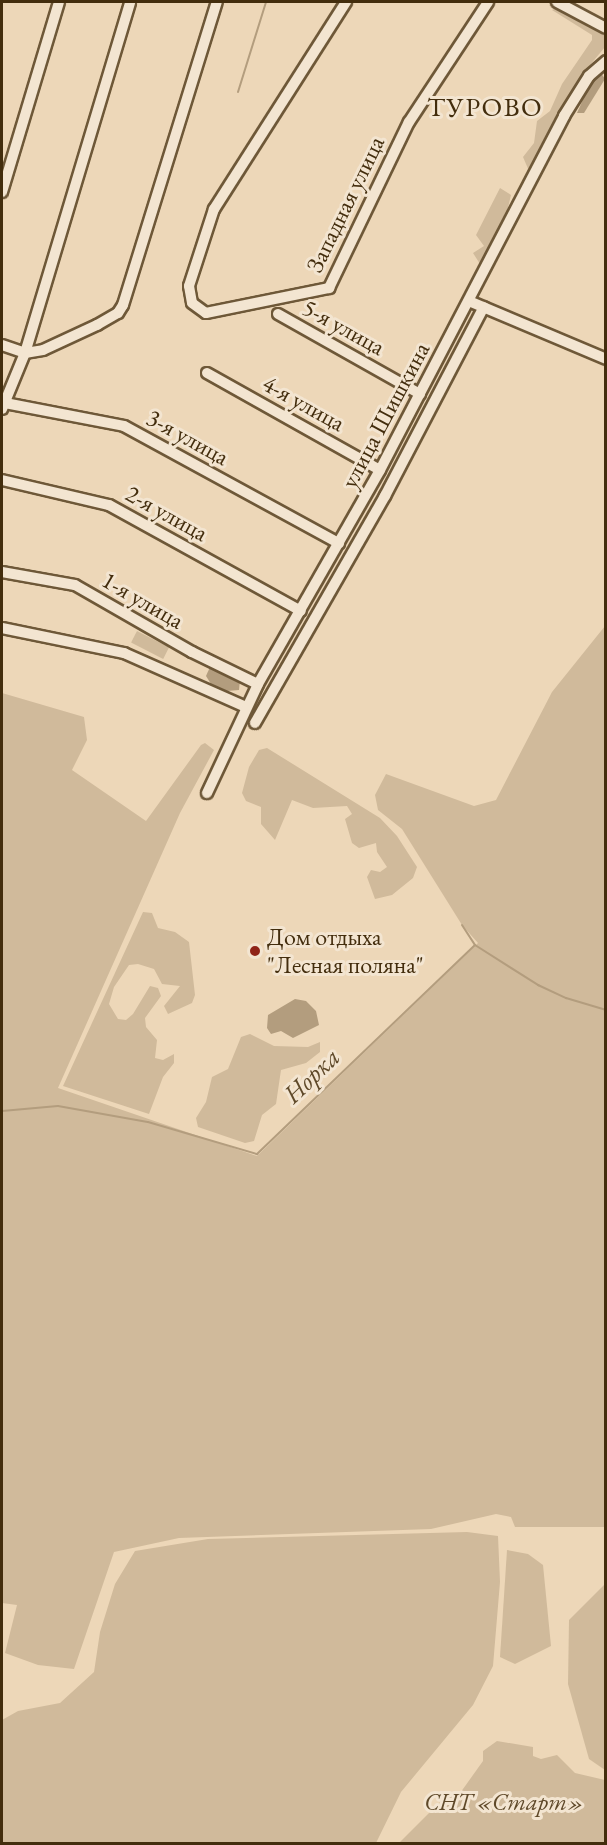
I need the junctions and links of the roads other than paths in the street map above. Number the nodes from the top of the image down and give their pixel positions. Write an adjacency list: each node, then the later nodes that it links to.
1 (59, 2): 9 (street)
2 (130, 2): 14 (street)
3 (217, 2): 14 (street)
4 (346, 2): 5 (street, Западная улица)
5 (488, 2)
6 (557, 2): 7 (street)
7 (606, 28)
8 (606, 61): 10 (street, улица Шишкина)
9 (2, 192)
10 (469, 301): 11 (street); 17 (street, улица Шишкина)
11 (484, 307): 15 (street); 27 (street)
12 (278, 314): 17 (street, 5-я улица)
13 (2, 345): 14 (street)
14 (25, 353): 18 (street)
15 (606, 359)
16 (207, 373): 19 (street, 4-я улица)
17 (420, 394): 19 (street, улица Шишкина)
18 (3, 406): 21 (street, 3-я улица)
19 (380, 470): 21 (street, улица Шишкина)
20 (2, 480): 23 (street, 2-я улица)
21 (339, 543): 23 (street, улица Шишкина)
22 (2, 572): 25 (street, 1-я улица)
23 (301, 611): 25 (street, улица Шишкина)
24 (2, 628): 26 (street)
25 (258, 684): 26 (street, улица Шишкина)
26 (246, 707): 28 (street, улица Шишкина)
27 (255, 723)
28 (207, 793)

